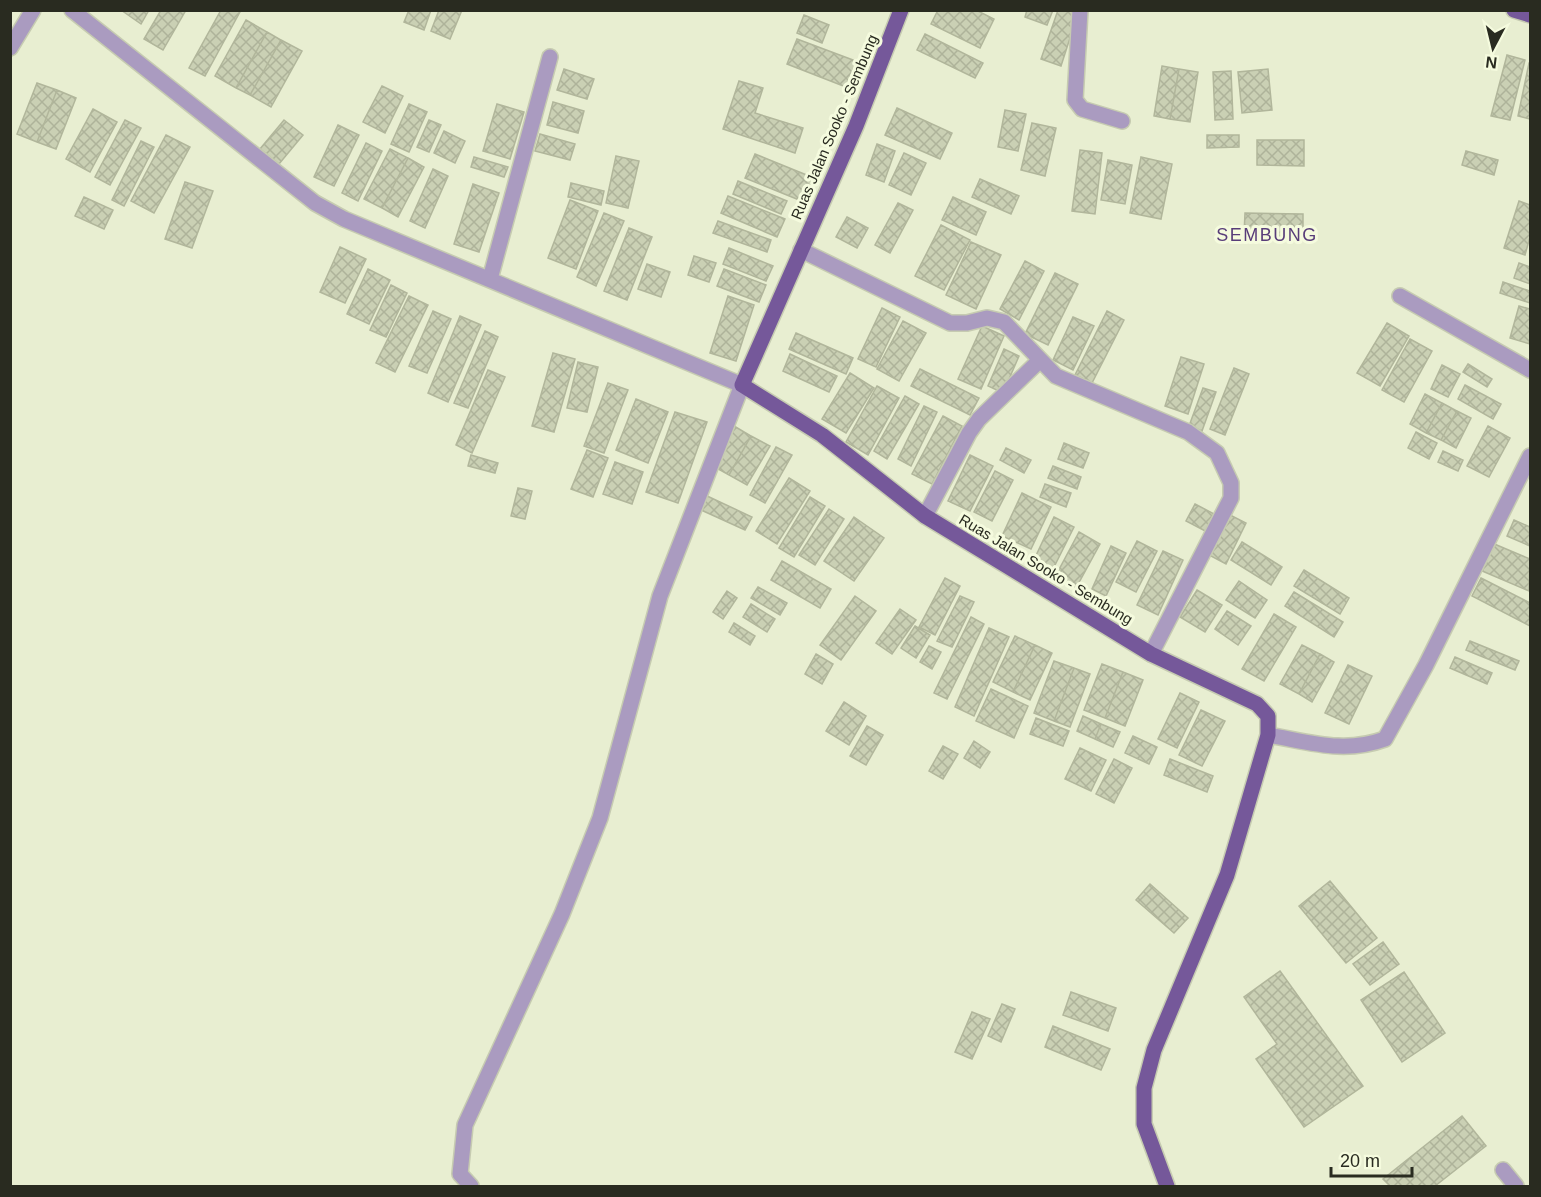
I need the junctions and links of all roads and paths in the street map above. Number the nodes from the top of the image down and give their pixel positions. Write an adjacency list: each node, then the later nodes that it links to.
1 (33, 10): 7 (street)
2 (72, 10): 11 (street)
3 (901, 10): 10 (main road, Ruas Jalan Sooko - Sembung)
4 (1080, 10): 9 (street)
5 (1514, 10): 6 (main road)
6 (1530, 15)
7 (10, 48)
8 (550, 57): 11 (street)
9 (1122, 121)
10 (801, 250): 13 (street); 15 (main road, Ruas Jalan Sooko - Sembung)
11 (490, 279): 15 (street)
12 (1400, 297): 14 (street)
13 (1039, 361): 17 (street); 18 (street)
14 (1530, 370)
15 (742, 385): 17 (main road, Ruas Jalan Sooko - Sembung); 21 (street)
16 (1530, 456): 19 (street)
17 (925, 516): 18 (main road, Ruas Jalan Sooko - Sembung)
18 (1151, 654): 19 (main road, Ruas Jalan Sooko - Sembung)
19 (1268, 735): 22 (main road)
20 (1503, 1170): 23 (street)
21 (471, 1186)
22 (1167, 1186)
23 (1516, 1186)

